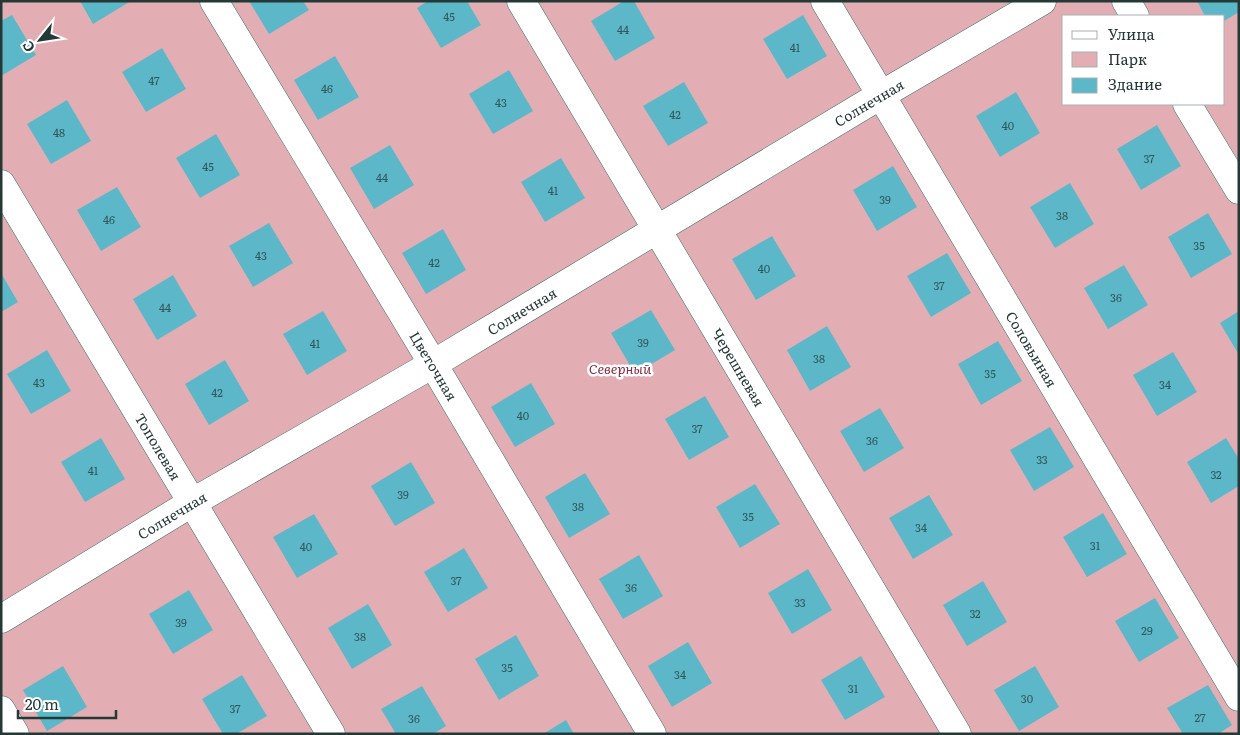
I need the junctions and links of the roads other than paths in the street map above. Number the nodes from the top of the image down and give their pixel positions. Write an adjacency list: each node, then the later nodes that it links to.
1 (214, 1): 12 (street, Цветочная)
2 (521, 1): 11 (street, Черешневая)
3 (825, 1): 7 (street, Соловьиная)
4 (1042, 1): 7 (street, Солнечная)
5 (1126, 1): 6 (street)
6 (1134, 15)
7 (881, 95): 11 (street, Солнечная); 15 (street, Соловьиная)
8 (1188, 105): 10 (street)
9 (1, 184): 13 (street, Тополевая)
10 (1239, 190)
11 (656, 231): 12 (street, Солнечная); 20 (street, Черешневая)
12 (433, 364): 13 (street, Солнечная); 19 (street, Цветочная)
13 (193, 502): 14 (street, Солнечная); 18 (street, Тополевая)
14 (1, 619)
15 (1239, 697)
16 (1, 710): 17 (street)
17 (15, 734)
18 (332, 734)
19 (652, 734)
20 (956, 734)

